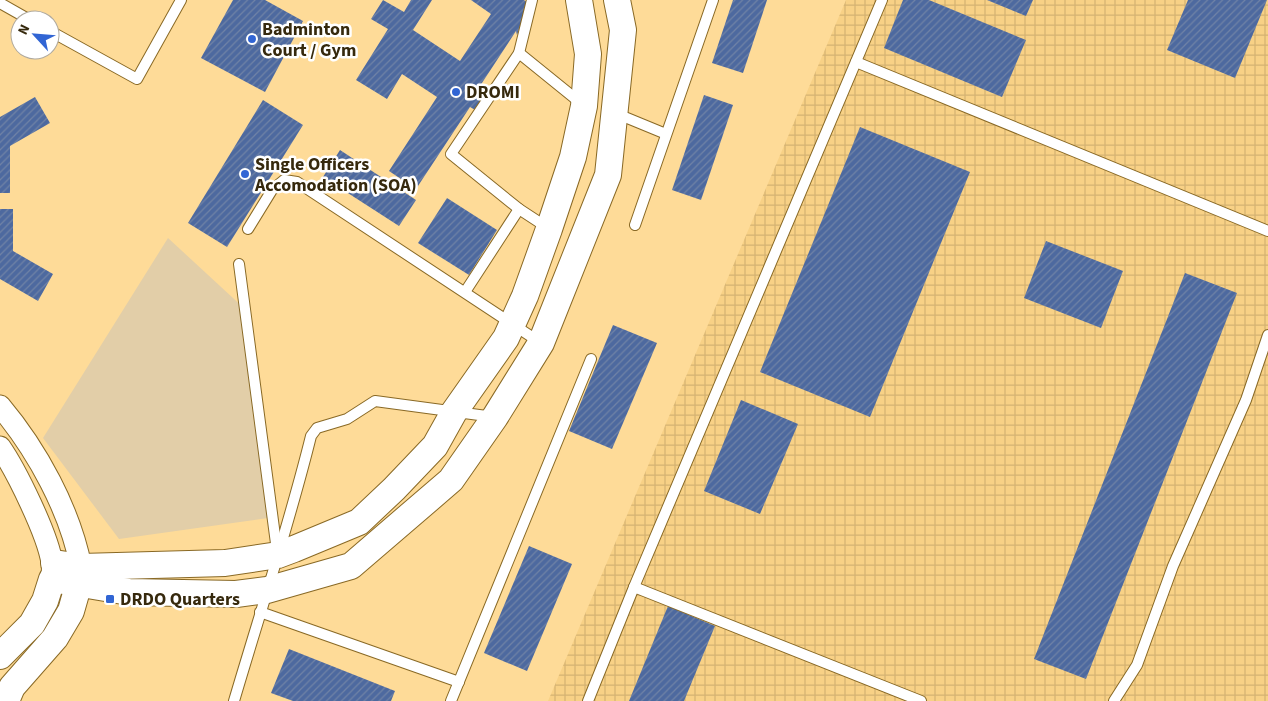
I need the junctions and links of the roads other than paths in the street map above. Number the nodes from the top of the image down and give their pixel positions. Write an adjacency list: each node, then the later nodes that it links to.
1 (180, 0): 9 (lane)
2 (532, 0): 10 (lane)
3 (579, 0): 12 (street)
4 (617, 0): 13 (street)
5 (713, 0): 14 (lane)
6 (882, 0): 11 (lane)
7 (0, 3): 8 (lane)
8 (12, 10)
9 (60, 37)
10 (519, 53): 12 (lane); 15 (lane)
11 (856, 62): 19 (lane); 33 (lane)
12 (584, 106): 18 (street)
13 (615, 114): 14 (lane); 24 (street)
14 (666, 134): 16 (lane)
15 (519, 209): 18 (lane); 21 (lane)
16 (635, 225)
17 (248, 229): 21 (lane)
18 (549, 229): 22 (street)
19 (1268, 232)
20 (239, 264): 30 (lane)
21 (465, 292): 22 (lane)
22 (512, 323): 24 (lane); 27 (street)
23 (1268, 335): 42 (lane)
24 (541, 343): 28 (street)
25 (591, 358): 36 (lane)
26 (0, 406): 32 (street)
27 (454, 412): 28 (lane); 30 (street); 30 (lane)
28 (495, 417): 34 (street)
29 (0, 446): 31 (street)
30 (278, 555): 32 (street); 34 (lane)
31 (52, 571): 32 (street); 35 (street)
32 (80, 575): 34 (street); 37 (street)
33 (634, 587): 40 (lane); 41 (lane)
34 (263, 601): 36 (lane); 38 (lane)
35 (0, 656)
36 (459, 682): 39 (lane)
37 (6, 701)
38 (234, 701)
39 (451, 701)
40 (588, 701)
41 (921, 701)
42 (1114, 701)

